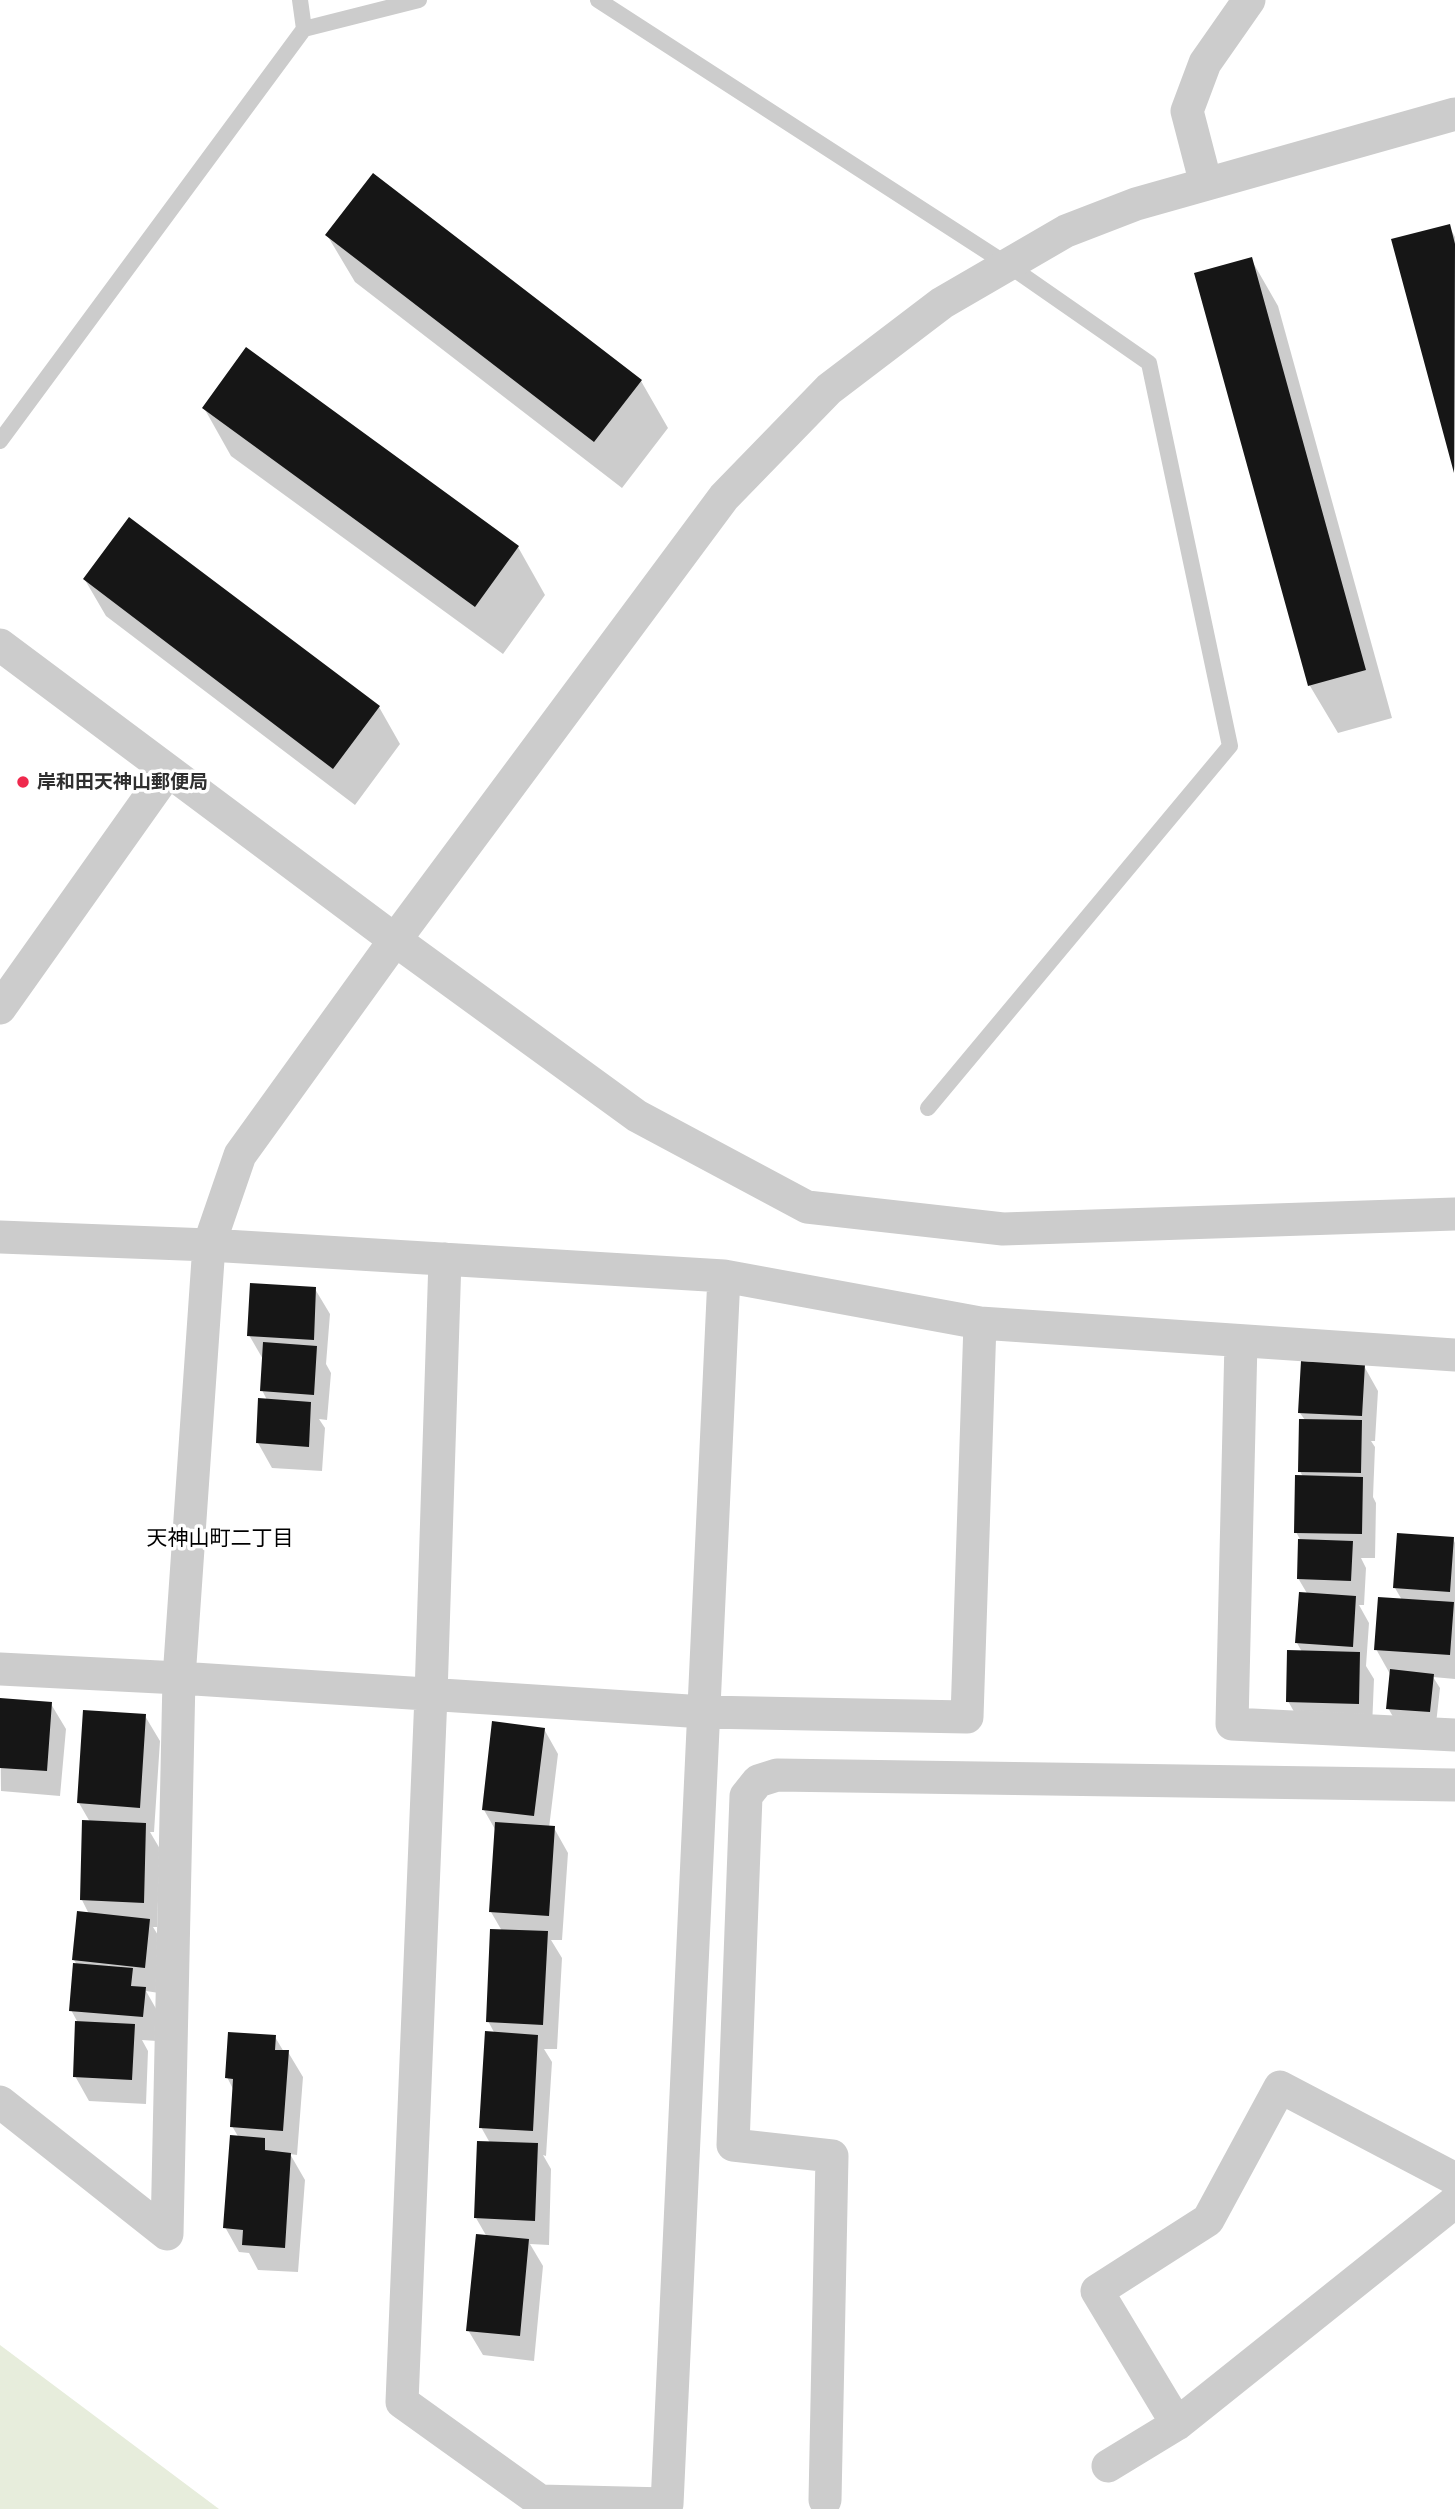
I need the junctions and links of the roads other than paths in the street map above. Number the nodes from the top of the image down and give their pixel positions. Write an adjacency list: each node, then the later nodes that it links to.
1 (300, 0): 5 (lane)
2 (419, 0): 5 (lane)
3 (598, 0): 8 (lane)
4 (1249, 0): 7 (street)
5 (304, 29): 9 (lane)
6 (1455, 114): 7 (street)
7 (1206, 184): 8 (street)
8 (1008, 265): 12 (street); 14 (lane)
9 (0, 441)
10 (0, 645): 11 (street)
11 (168, 771): 12 (street); 13 (street)
12 (395, 940): 15 (street); 17 (street)
13 (0, 1008)
14 (928, 1108)
15 (1455, 1214)
16 (0, 1237): 17 (street)
17 (209, 1245): 18 (street); 24 (street)
18 (445, 1259): 19 (street); 25 (street)
19 (724, 1276): 20 (street); 26 (street)
20 (980, 1323): 21 (street); 26 (street)
21 (1241, 1341): 22 (street); 27 (street)
22 (1455, 1355)
23 (0, 1669): 24 (street)
24 (179, 1678): 25 (street); 29 (street)
25 (431, 1695): 26 (street); 26 (street)
26 (704, 1712)
27 (1455, 1735)
28 (1455, 1785): 34 (street)
29 (0, 2102)
30 (1455, 2179): 32 (street)
31 (1455, 2202): 32 (street)
32 (1177, 2424): 33 (street)
33 (1108, 2466)
34 (825, 2500)

